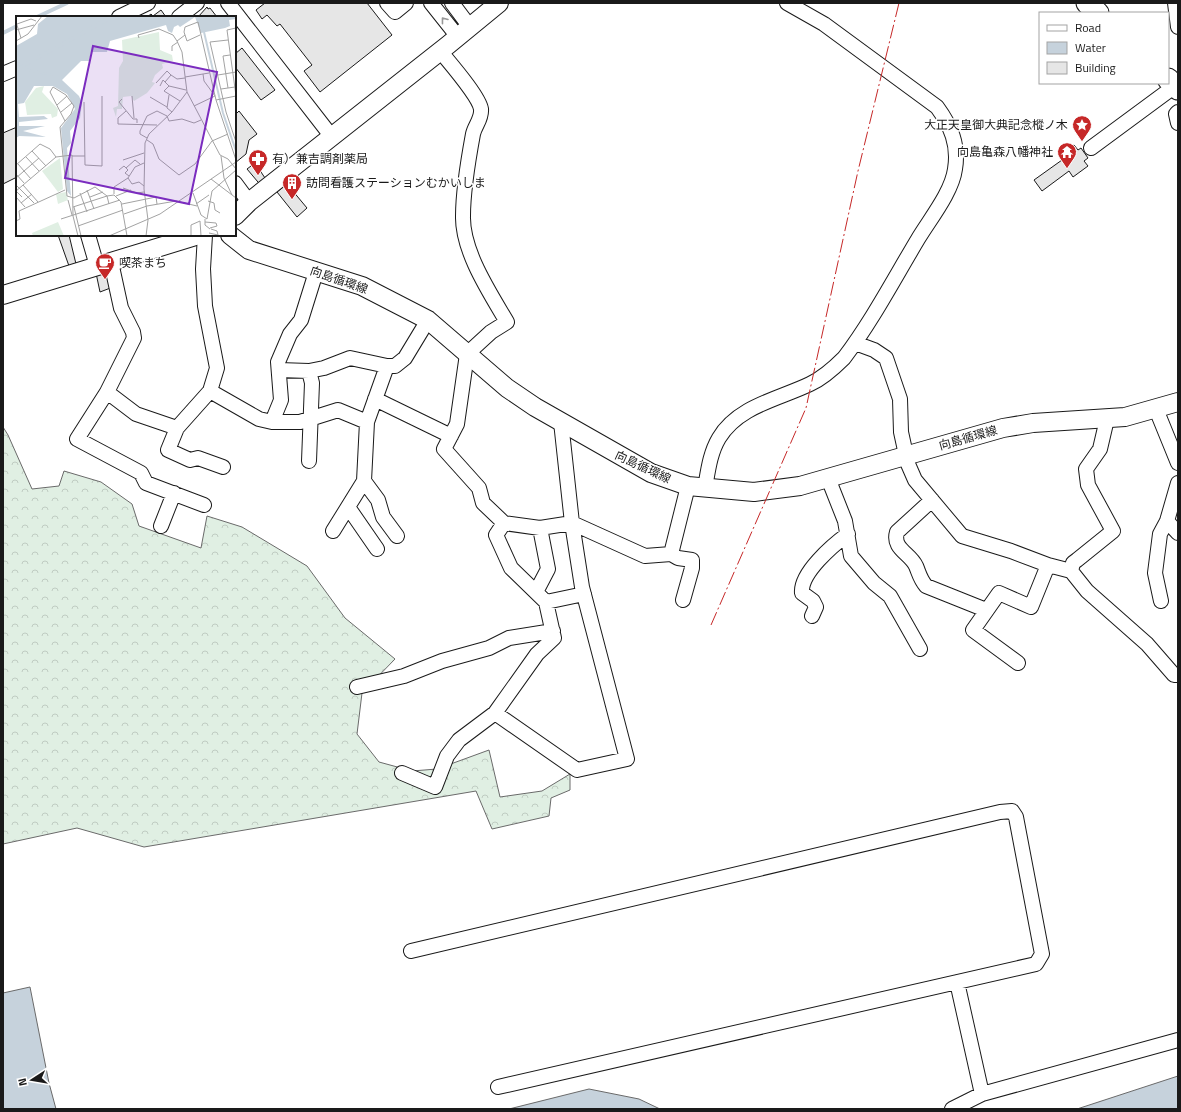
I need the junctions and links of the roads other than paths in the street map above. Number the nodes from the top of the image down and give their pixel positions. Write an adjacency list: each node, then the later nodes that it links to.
1 (148, 3): 13 (street)
2 (197, 3): 14 (street)
3 (228, 3): 23 (street)
4 (387, 3): 5 (street)
5 (406, 3)
6 (431, 3): 16 (street, one-way to 6)
7 (452, 3): 16 (street)
8 (499, 3): 16 (main road)
9 (787, 3): 36 (street)
10 (1087, 3): 12 (highway)
11 (1175, 3): 15 (street)
12 (1097, 12)
13 (121, 16)
14 (180, 16)
15 (1178, 27)
16 (464, 32): 17 (main road)
17 (440, 52): 23 (main road); 37 (street)
18 (16, 68): 19 (street)
19 (3, 74)
20 (1174, 84): 24 (street)
21 (1178, 112): 22 (street)
22 (1178, 123)
23 (332, 137): 26 (main road)
24 (1091, 148)
25 (236, 184): 26 (street)
26 (249, 202): 27 (main road)
27 (236, 215)
28 (89, 236): 32 (street)
29 (196, 236): 32 (main road)
30 (205, 236): 41 (street)
31 (231, 236): 33 (main road, 向島循環線)
32 (104, 264): 34 (main road); 42 (street)
33 (316, 272): 35 (main road, 向島循環線); 39 (street)
34 (3, 295)
35 (428, 320): 37 (main road, 向島循環線); 38 (street)
36 (855, 343): 53 (street); 60 (street)
37 (468, 354): 50 (main road, 向島循環線); 52 (street)
38 (387, 366): 40 (street); 43 (street)
39 (279, 370): 40 (street); 48 (street)
40 (309, 371): 47 (street)
41 (210, 390): 48 (street); 51 (street)
42 (107, 392): 51 (street); 61 (street)
43 (375, 398): 49 (street); 52 (street)
44 (1178, 402): 45 (main road, 向島循環線)
45 (1156, 409): 46 (main road, 向島循環線); 55 (street)
46 (1107, 419): 53 (main road, 向島循環線); 77 (street)
47 (311, 420): 48 (street); 49 (street); 54 (street)
48 (272, 422)
49 (366, 422): 58 (street)
50 (561, 422): 60 (main road, 向島循環線); 67 (street)
51 (177, 428): 56 (street)
52 (451, 436): 66 (street)
53 (906, 455): 57 (main road, 向島循環線); 62 (street)
54 (309, 461)
55 (1178, 463)
56 (223, 467)
57 (828, 478): 60 (main road, 向島循環線); 72 (street)
58 (364, 481): 64 (street); 73 (street)
59 (1178, 483): 65 (street)
60 (696, 487): 75 (street)
61 (174, 493): 63 (street); 68 (street)
62 (932, 500): 76 (street); 83 (street)
63 (204, 505)
64 (348, 507): 70 (street); 74 (street)
65 (1167, 522): 71 (street); 81 (street)
66 (504, 523): 69 (street); 78 (street)
67 (572, 523): 69 (street); 75 (street); 79 (street)
68 (161, 526)
69 (540, 528): 78 (street)
70 (332, 531)
71 (1178, 533)
72 (848, 534): 84 (street); 86 (street)
73 (397, 536)
74 (377, 549)
75 (672, 554): 80 (street)
76 (1048, 565): 77 (street); 83 (street)
77 (1071, 571): 88 (street)
78 (536, 592): 82 (street)
79 (584, 594): 82 (street); 90 (street)
80 (683, 600)
81 (1161, 601)
82 (546, 602): 85 (street)
83 (986, 610): 87 (street)
84 (812, 616)
85 (553, 631): 89 (street); 90 (street)
86 (920, 648)
87 (1018, 662)
88 (1178, 675)
89 (358, 687)
90 (495, 714): 91 (street)
91 (402, 774)
92 (412, 951): 93 (street)
93 (957, 982): 95 (street); 96 (street)
94 (1178, 1040): 96 (street)
95 (498, 1087)
96 (977, 1100): 97 (street)
97 (952, 1109)

